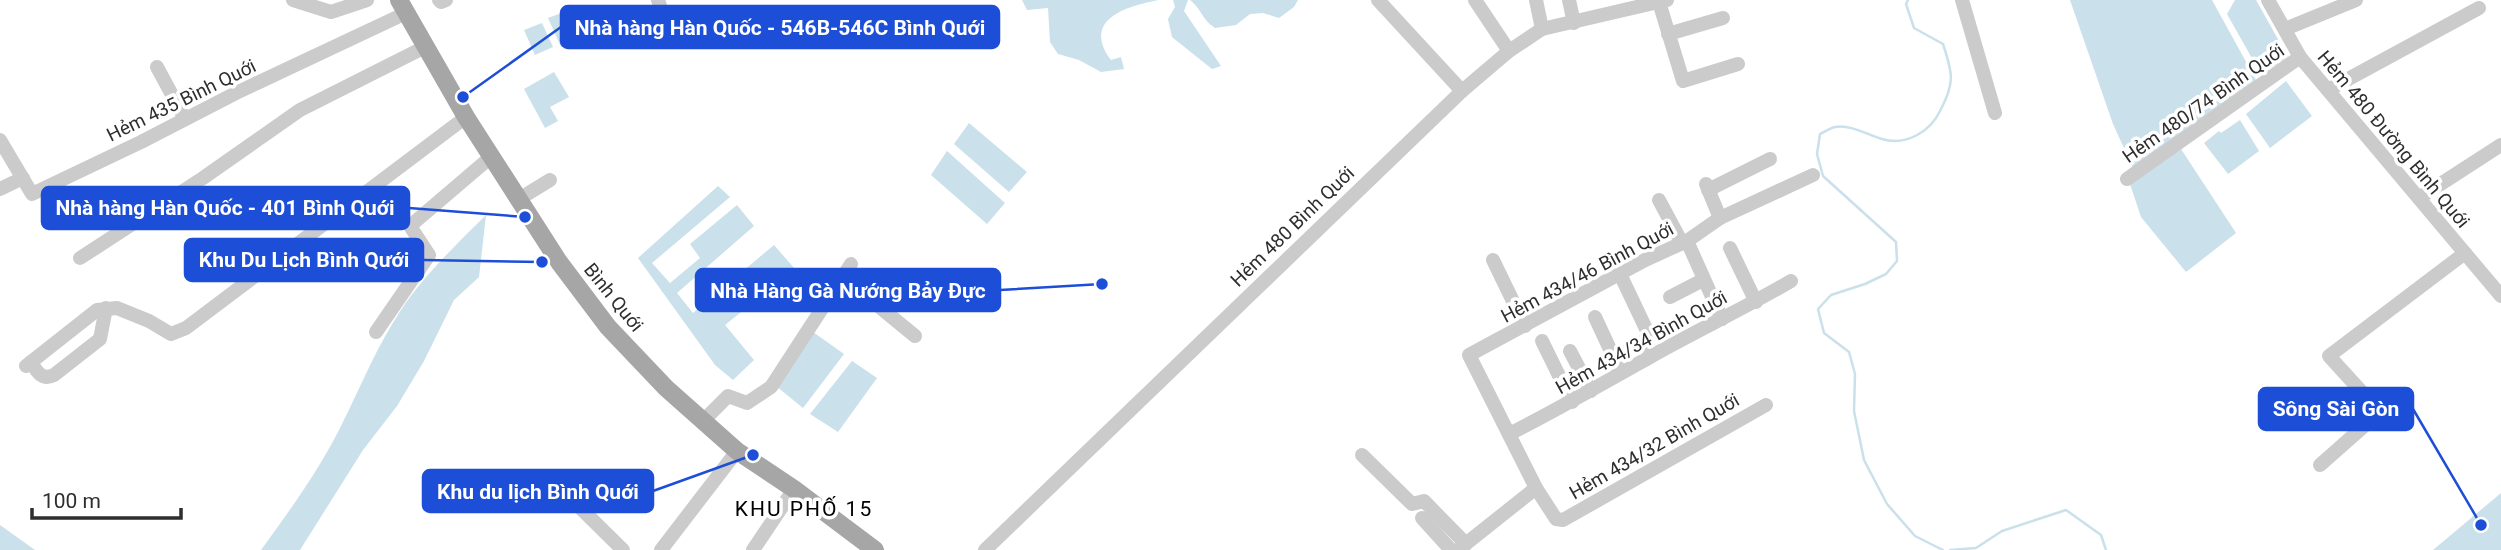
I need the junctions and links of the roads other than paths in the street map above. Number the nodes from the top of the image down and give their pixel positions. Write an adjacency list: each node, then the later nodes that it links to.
1 (293, 0): 2 (street)
2 (367, 0)
3 (439, 0): 4 (street)
4 (446, 0)
5 (1378, 0): 27 (street)
6 (1475, 0): 22 (street)
7 (1536, 0): 18 (street)
8 (1569, 0): 17 (street)
9 (1962, 0): 28 (street)
10 (2268, 0): 19 (street, Hẻm 480 Đường Bình Quới)
11 (2356, 0): 19 (street)
12 (1663, 1): 13 (street, Hẻm 480 Bình Quới); 20 (street)
13 (1638, 4): 17 (street, Hẻm 480 Bình Quới)
14 (406, 5): 21 (main road, Bình Quới); 30 (street, Hẻm 435 Bình Quới)
15 (2479, 8): 26 (street)
16 (1723, 18): 20 (street)
17 (1574, 23): 18 (street, Hẻm 480 Bình Quới)
18 (1542, 29): 22 (street, Hẻm 480 Bình Quới)
19 (2285, 29): 23 (street, Hẻm 480 Đường Bình Quới)
20 (1668, 34): 24 (street)
21 (425, 47): 29 (main road, Bình Quới); 47 (street)
22 (1509, 51): 27 (street, Hẻm 480 Bình Quới)
23 (2300, 57): 26 (street, Hẻm 480 Đường Bình Quới); 37 (street, Hẻm 480/74 Bình Quới)
24 (1738, 64)
25 (157, 67): 30 (street)
26 (2328, 90): 40 (street, Hẻm 480 Đường Bình Quới)
27 (1462, 91): 82 (street, Hẻm 480 Bình Quới)
28 (1995, 113)
29 (466, 117): 33 (main road, Bình Quới); 55 (street)
30 (185, 119): 36 (street, Hẻm 435 Bình Quới)
31 (0, 139): 36 (street)
32 (2501, 145): 40 (street)
33 (492, 156): 41 (main road, Bình Quới); 59 (street)
34 (1770, 159): 43 (street)
35 (1813, 175): 43 (street, Hẻm 434/46 Bình Quới)
36 (23, 178): 39 (street)
37 (2127, 179)
38 (550, 180): 41 (street)
39 (0, 189)
40 (2419, 198): 46 (street, Hẻm 480 Đường Bình Quới)
41 (520, 199): 68 (main road, Bình Quới)
42 (1659, 200): 44 (street)
43 (1720, 218): 44 (street, Hẻm 434/46 Bình Quới)
44 (1684, 242): 49 (street, Hẻm 434/46 Bình Quới); 50 (street)
45 (1730, 248): 54 (street)
46 (2465, 253): 52 (street, Hẻm 480 Đường Bình Quới); 72 (street)
47 (80, 258)
48 (1493, 260): 58 (street)
49 (1620, 274): 58 (street, Hẻm 434/46 Bình Quới); 63 (street)
50 (1703, 280): 53 (street); 57 (street)
51 (1791, 281): 54 (street, Hẻm 434/34 Bình Quới)
52 (2499, 291)
53 (1670, 297)
54 (1756, 302): 57 (street, Hẻm 434/34 Bình Quới)
55 (106, 308): 55 (street)
56 (1595, 317): 64 (street)
57 (1722, 319): 63 (street, Hẻm 434/34 Bình Quới)
58 (1525, 326): 69 (street, Hẻm 434/46 Bình Quới)
59 (376, 331)
60 (915, 336): 68 (street)
61 (1542, 341): 66 (street)
62 (1570, 351): 65 (street)
63 (1650, 357): 64 (street, Hẻm 434/34 Bình Quới)
64 (1621, 373): 65 (street, Hẻm 434/34 Bình Quới)
65 (1591, 391): 66 (street, Hẻm 434/34 Bình Quới)
66 (1572, 402): 69 (street, Hẻm 434/34 Bình Quới)
67 (1766, 405): 74 (street, Hẻm 434/32 Bình Quới)
68 (703, 421): 70 (main road, Bình Quới)
69 (1509, 434): 74 (street)
70 (737, 451): 75 (main road, Bình Quới); 80 (street)
71 (1362, 455): 77 (street)
72 (2320, 465)
73 (552, 480): 79 (street)
74 (1536, 488): 77 (street)
75 (794, 489): 78 (main road, Bình Quới); 81 (street)
76 (1422, 518): 83 (street)
77 (1462, 547)
78 (868, 548)
79 (623, 550)
80 (661, 550)
81 (752, 550)
82 (985, 550)
83 (1451, 550)

